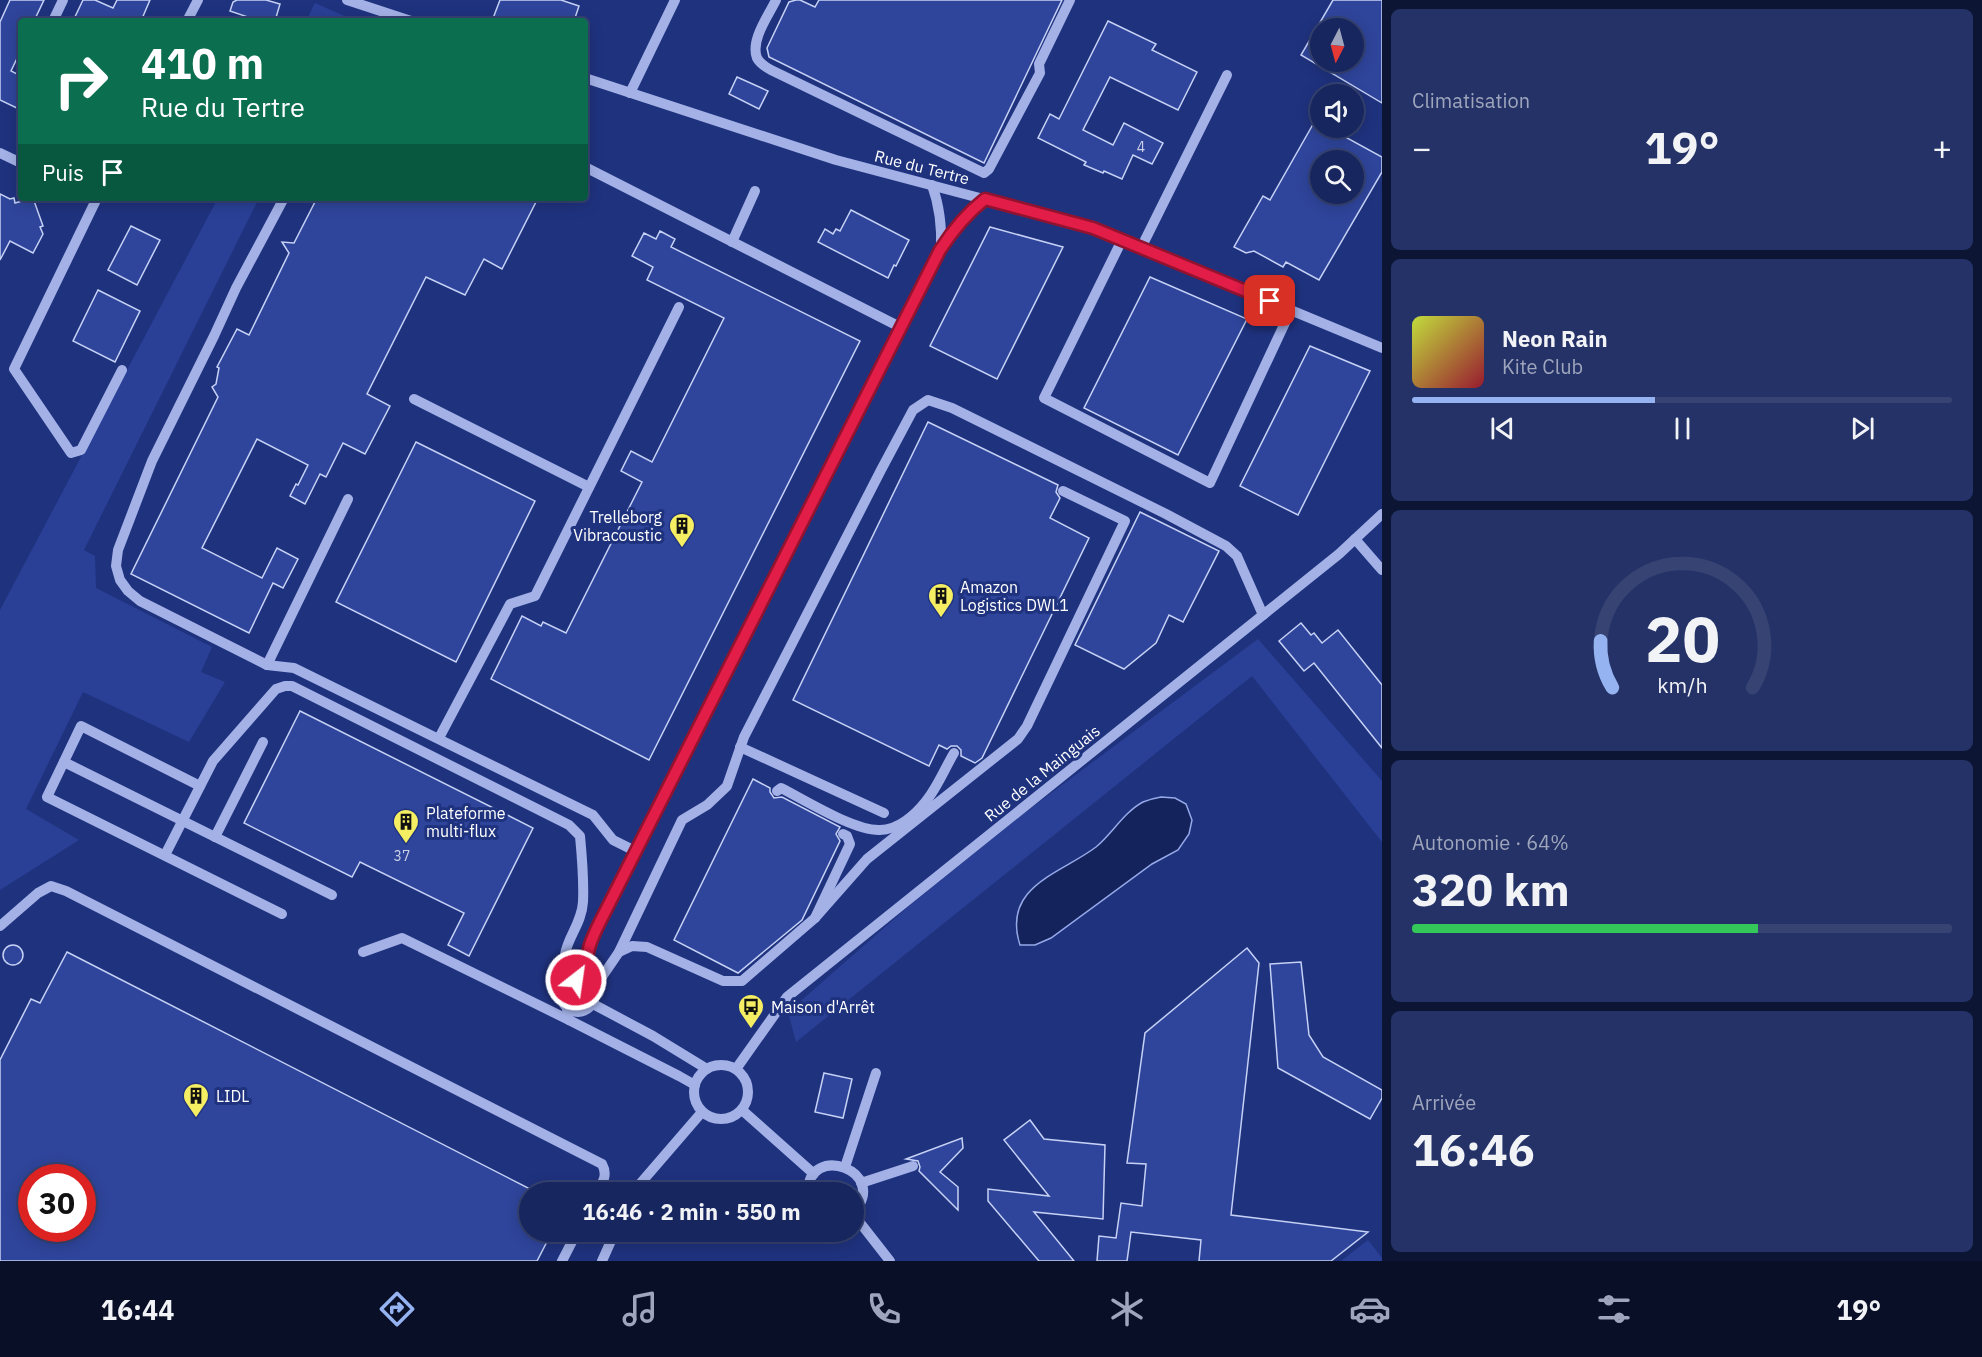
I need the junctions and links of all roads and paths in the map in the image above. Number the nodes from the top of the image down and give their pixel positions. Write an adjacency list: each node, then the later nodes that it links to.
1 (63, 0): 7 (street)
2 (198, 0): 8 (street)
3 (347, 0): 9 (street)
4 (675, 0): 12 (street)
5 (776, 0): 6 (street)
6 (1070, 0)
7 (54, 18)
8 (189, 18)
9 (402, 18)
10 (1227, 75): 23 (street)
11 (588, 79): 12 (street, Rue du Tertre)
12 (630, 93): 16 (street, Rue du Tertre)
13 (0, 153): 14 (street)
14 (18, 162)
15 (588, 169): 22 (street)
16 (932, 185): 18 (street, Rue du Tertre); 24 (street)
17 (755, 191): 22 (street)
18 (985, 199): 21 (street, Rue du Tertre); 24 (street)
19 (93, 201): 29 (street)
20 (282, 201): 38 (street)
21 (1122, 238): 23 (street, Rue du Tertre); 26 (street)
22 (732, 242): 27 (street)
23 (1142, 246): 26 (street, Rue du Tertre)
24 (940, 250): 27 (street)
25 (679, 307): 31 (street)
26 (1291, 310): 28 (street, Rue du Tertre)
27 (900, 327): 50 (street)
28 (1382, 348)
29 (122, 370)
30 (414, 399): 31 (street)
31 (589, 487): 39 (street)
32 (1063, 491): 54 (street)
33 (348, 499): 38 (street)
34 (1382, 514): 35 (street, Rue de la Mainguais)
35 (1355, 538): 36 (street); 37 (street, Rue de la Mainguais)
36 (1382, 570)
37 (1263, 615): 41 (street); 63 (street, Rue de la Mainguais)
38 (267, 665): 39 (street)
39 (439, 738): 50 (street)
40 (263, 742): 49 (street)
41 (740, 747): 46 (street); 57 (street)
42 (954, 753): 45 (street)
43 (64, 762): 44 (street); 47 (street); 51 (street)
44 (200, 786): 47 (street); 58 (street)
45 (777, 791)
46 (884, 813)
47 (182, 821): 49 (street); 51 (street)
48 (843, 834): 54 (street)
49 (215, 837): 52 (street)
50 (635, 851): 59 (street)
51 (165, 855): 53 (street)
52 (332, 895)
53 (282, 914)
54 (815, 918): 57 (street)
55 (0, 926): 71 (street)
56 (363, 952): 61 (street)
57 (619, 952): 59 (street)
58 (570, 982): 59 (street); 61 (street)
59 (589, 986): 60 (street)
60 (593, 1004): 61 (street); 62 (street)
61 (568, 1014): 65 (street)
62 (707, 1069): 63 (street); 65 (street)
63 (736, 1069): 66 (street)
64 (876, 1073): 69 (street)
65 (695, 1086): 67 (street)
66 (742, 1110): 67 (street); 70 (street)
67 (702, 1112): 72 (street)
68 (913, 1166): 75 (street)
69 (845, 1167): 70 (street); 74 (street)
70 (814, 1174): 73 (street)
71 (603, 1182)
72 (642, 1182)
73 (810, 1182)
74 (860, 1182)
75 (864, 1182)
76 (864, 1226): 81 (street)
77 (572, 1242): 79 (street)
78 (611, 1242): 80 (street)
79 (562, 1261)
80 (602, 1261)
81 (890, 1261)

